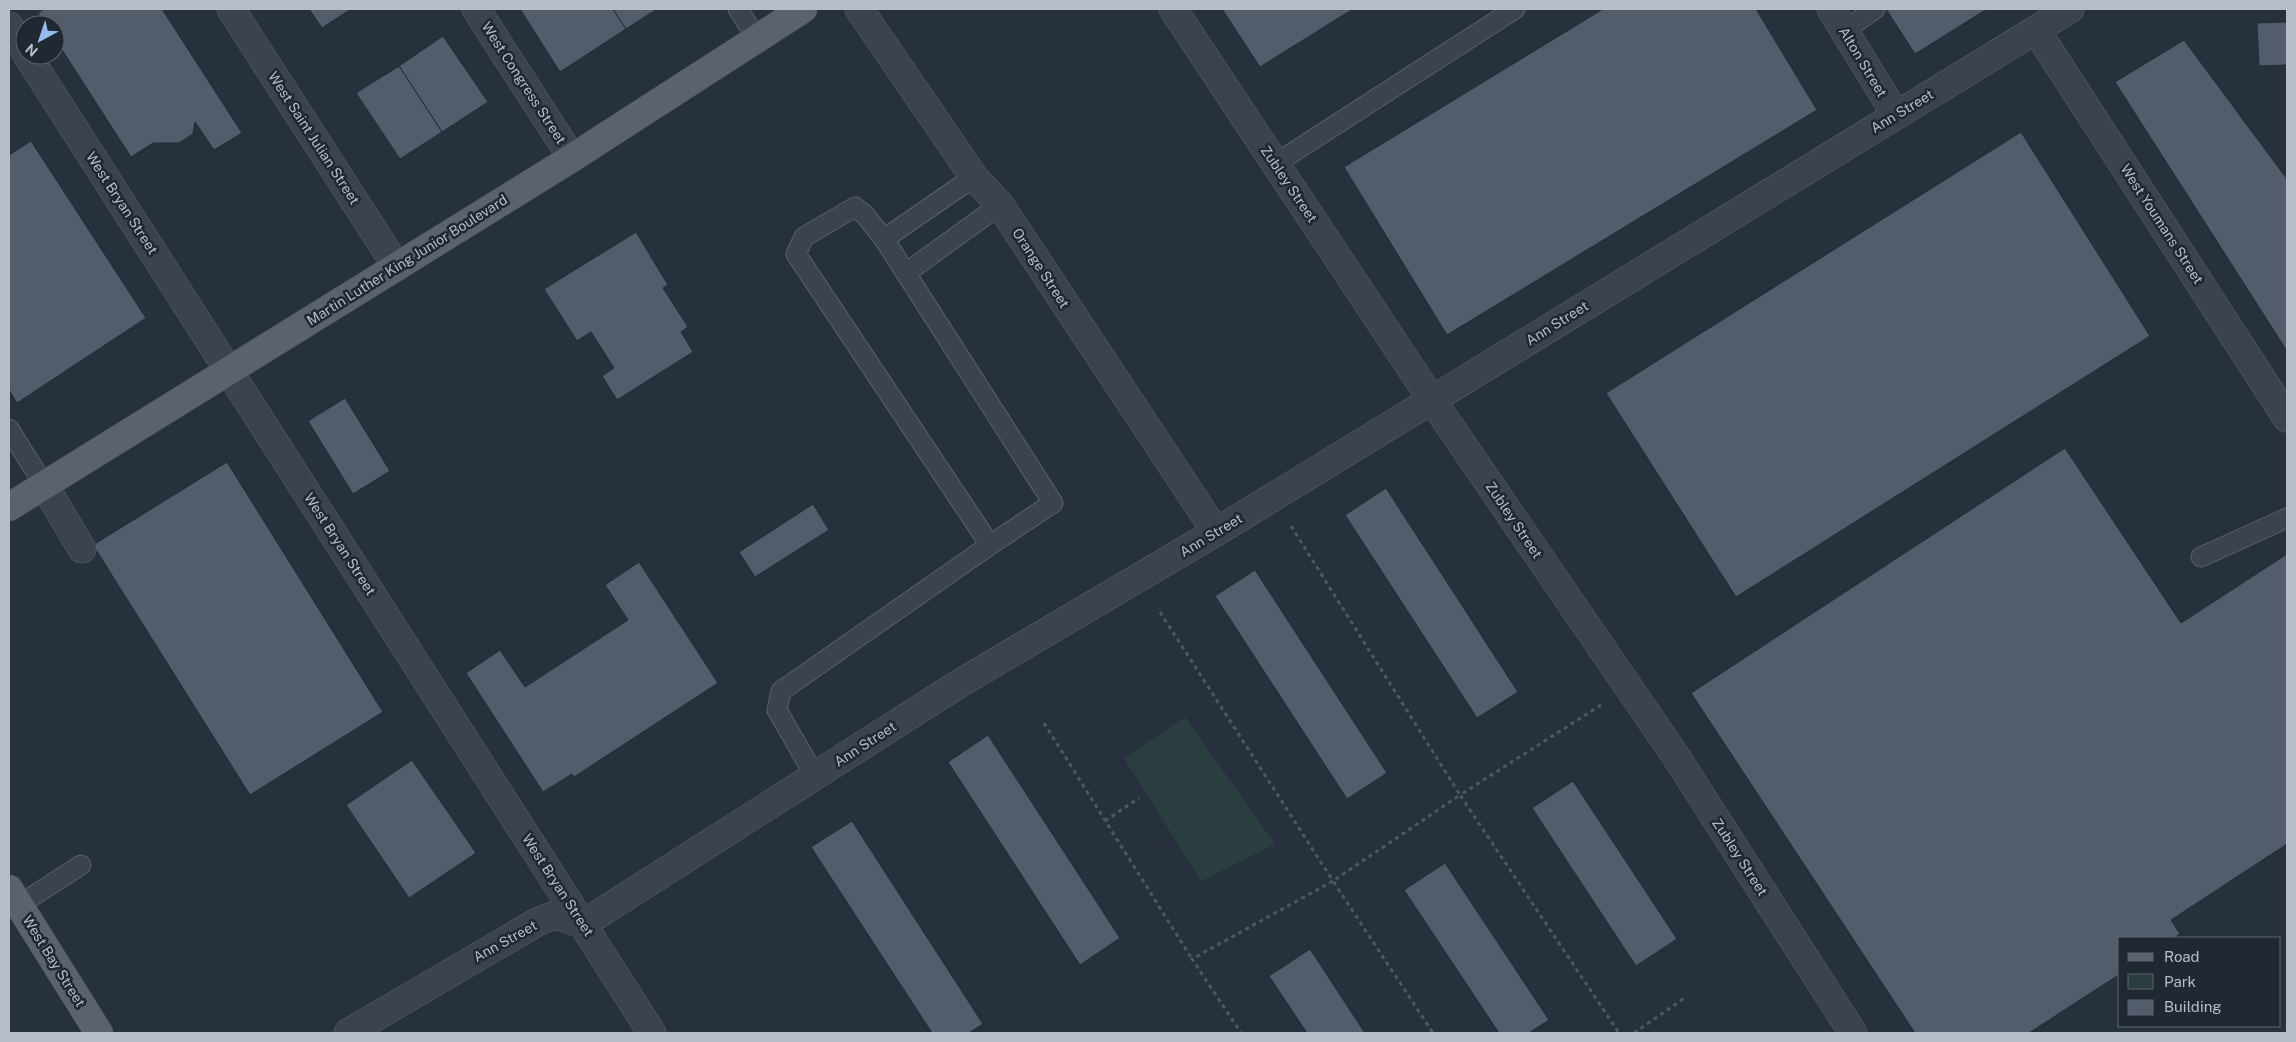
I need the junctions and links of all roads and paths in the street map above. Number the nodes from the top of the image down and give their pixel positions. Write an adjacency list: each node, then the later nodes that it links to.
1 (230, 9): 20 (street, West Saint Julian Street)
2 (476, 9): 15 (street, West Congress Street)
3 (738, 9): 12 (lane)
4 (803, 9): 12 (main road, Martin Luther King Junior Boulevard)
5 (859, 9): 17 (street, Orange Street)
6 (1173, 9): 16 (street, Zubley Street)
7 (1515, 9): 16 (lane)
8 (1875, 9): 10 (lane)
9 (2070, 9): 11 (street, Ann Street)
10 (1838, 20): 14 (street, Alton Street)
11 (2036, 30): 14 (street, Ann Street); 24 (street, West Youmans Street)
12 (757, 39): 15 (main road, Martin Luther King Junior Boulevard)
13 (33, 65): 22 (street, West Bryan Street)
14 (1896, 115): 23 (street, Ann Street)
15 (572, 158): 20 (main road, Martin Luther King Junior Boulevard)
16 (1275, 164): 23 (street, Zubley Street)
17 (974, 177): 18 (street, Orange Street); 19 (lane)
18 (1000, 205): 21 (lane); 30 (street, Orange Street)
19 (884, 239): 21 (lane); 31 (lane)
20 (397, 267): 22 (main road, Martin Luther King Junior Boulevard)
21 (906, 273): 31 (lane)
22 (230, 371): 26 (main road, Martin Luther King Junior Boulevard); 44 (street, West Bryan Street)
23 (1432, 400): 30 (street, Ann Street); 54 (street, Zubley Street)
24 (2287, 418)
25 (9, 429): 26 (lane)
26 (44, 485): 27 (main road, Martin Luther King Junior Boulevard); 32 (street)
27 (9, 507)
28 (2287, 518): 33 (lane)
29 (1289, 523): 38 (path)
30 (1216, 532): 37 (street, Ann Street)
31 (990, 545): 37 (lane)
32 (82, 549)
33 (2201, 557)
34 (1160, 612): 42 (path)
35 (1601, 705): 38 (path)
36 (1044, 723): 40 (path)
37 (815, 776): 44 (street, Ann Street)
38 (1460, 795): 42 (path); 52 (path)
39 (1139, 798): 40 (path)
40 (1105, 821): 45 (path)
41 (82, 865): 43 (lane)
42 (1333, 881): 45 (path); 51 (path)
43 (14, 897): 47 (main road, West Bay Street)
44 (583, 924): 48 (street, Ann Street); 49 (street, West Bryan Street)
45 (1192, 959): 50 (path)
46 (1686, 998): 53 (path)
47 (99, 1033)
48 (348, 1033)
49 (652, 1033)
50 (1241, 1033)
51 (1432, 1033)
52 (1619, 1033)
53 (1634, 1033)
54 (1854, 1033)

